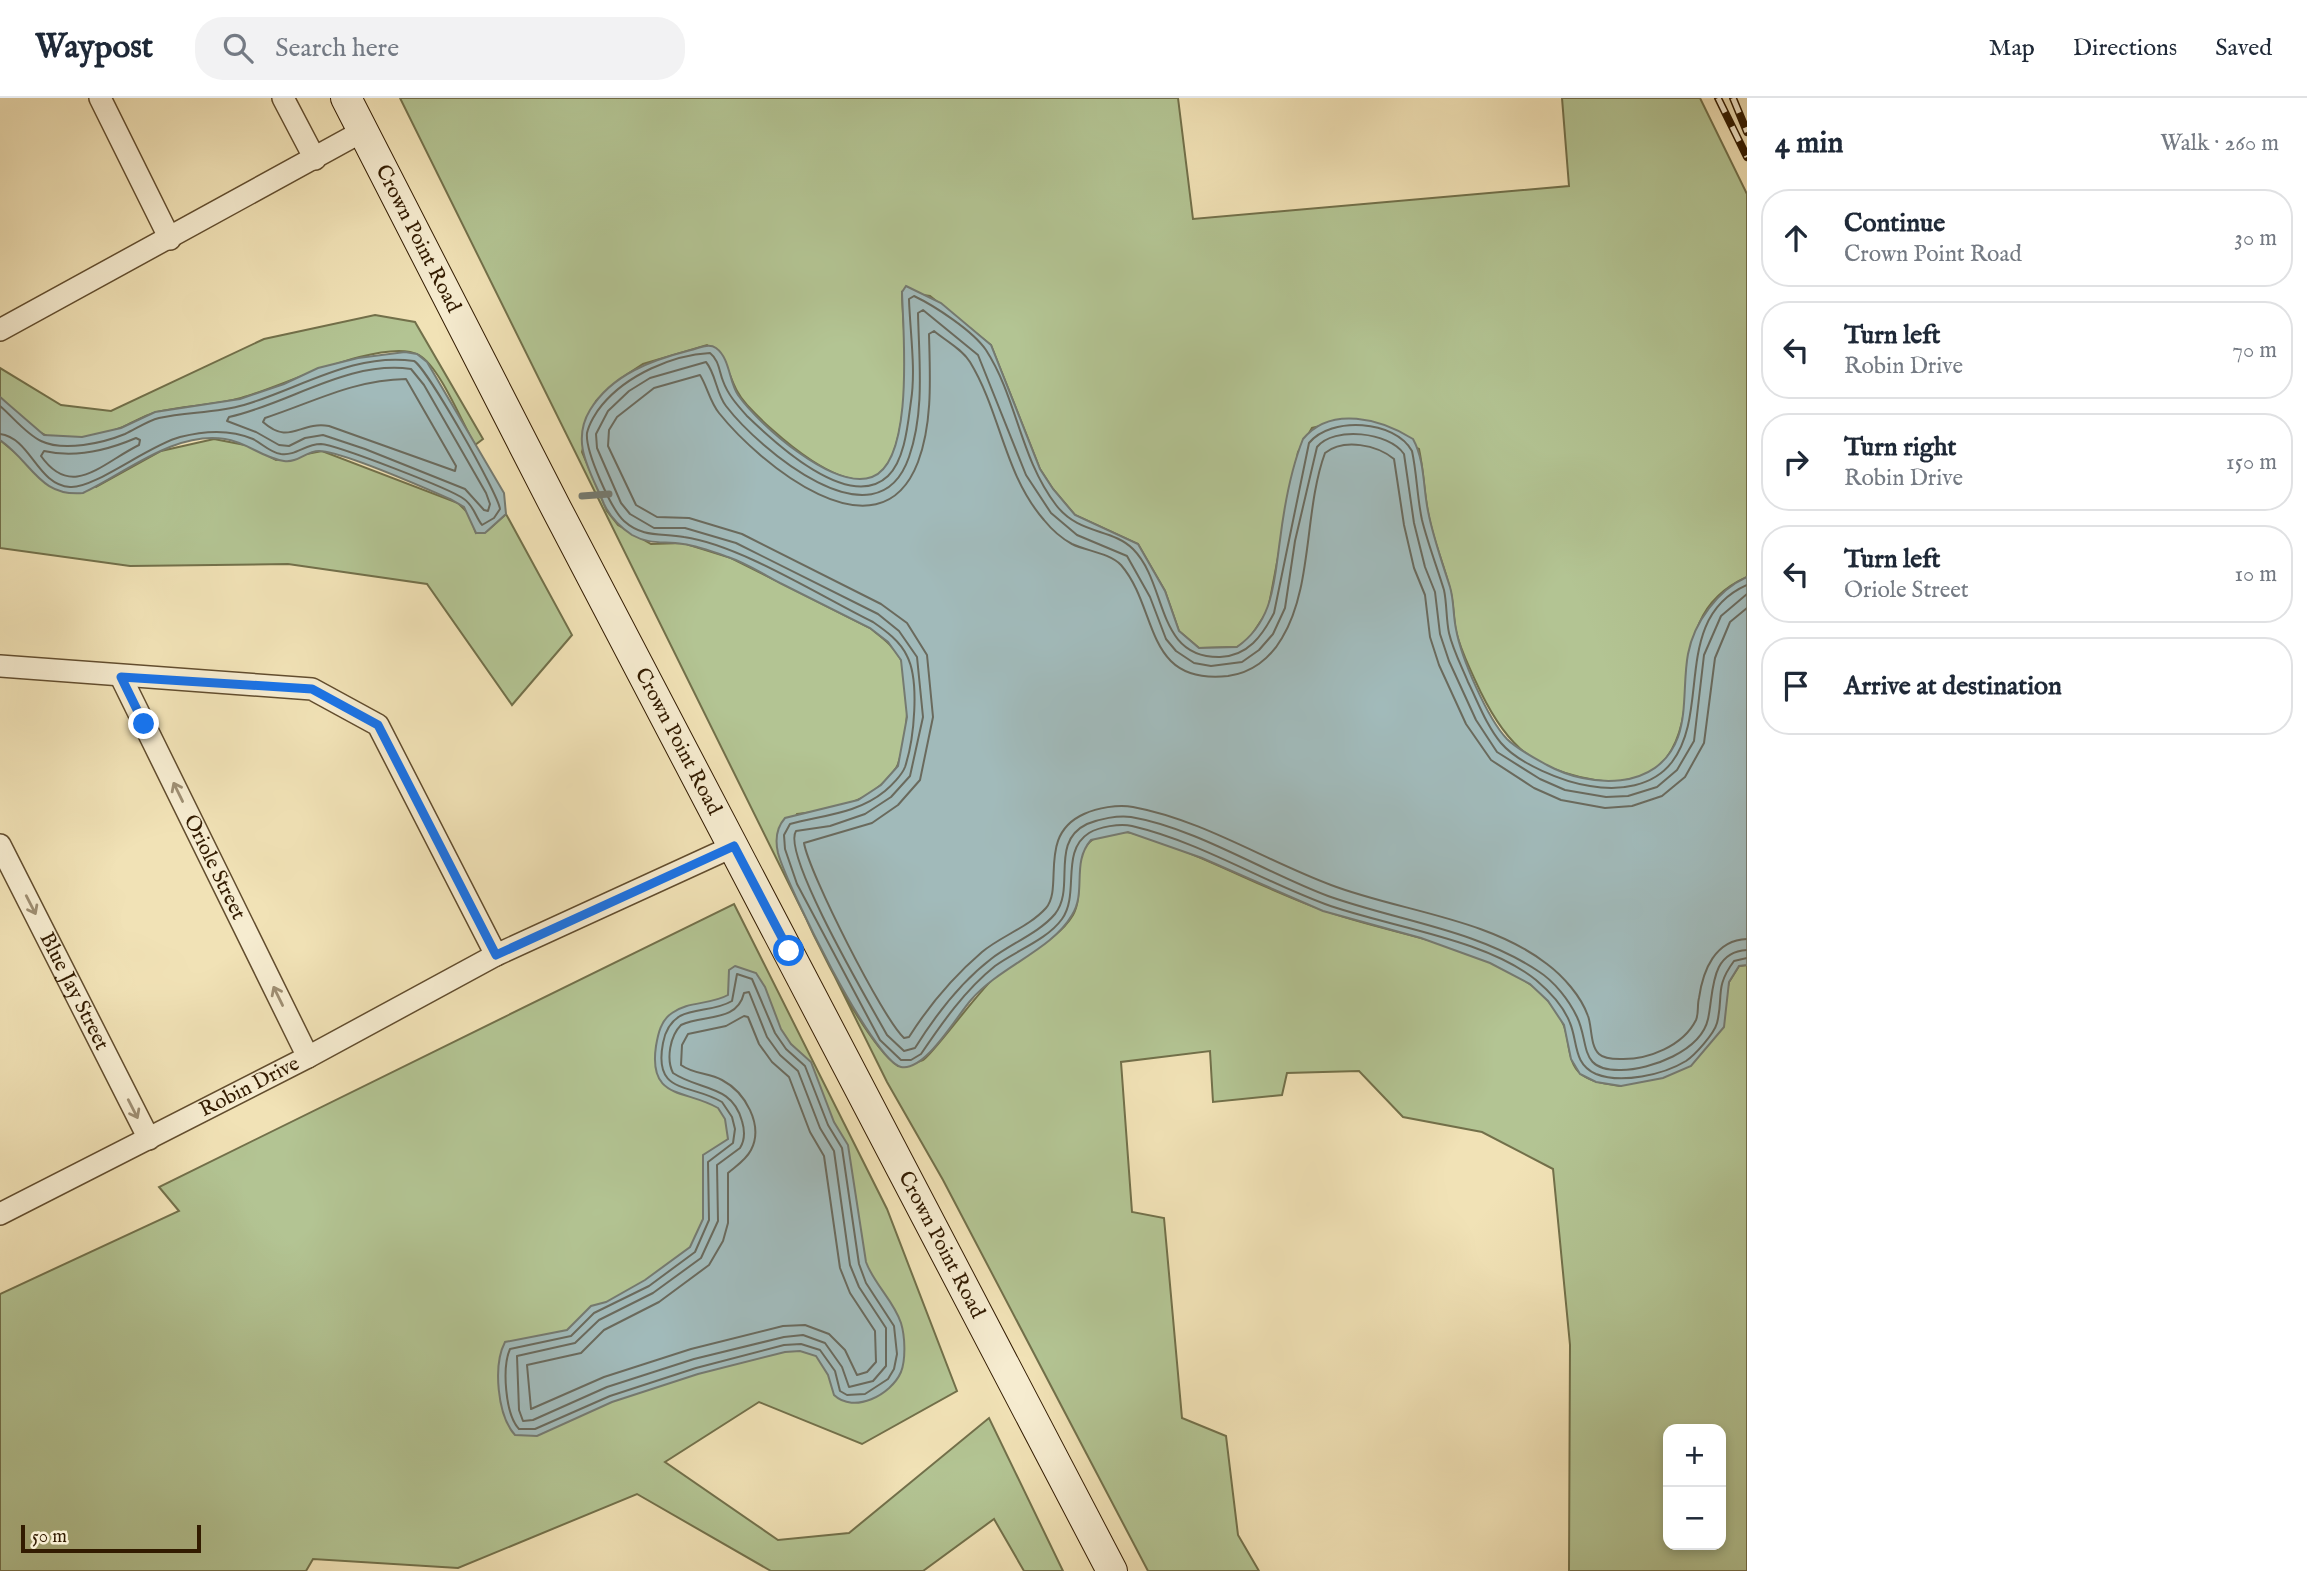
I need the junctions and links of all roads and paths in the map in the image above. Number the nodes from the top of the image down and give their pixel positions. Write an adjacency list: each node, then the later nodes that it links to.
1 (100, 98): 6 (street)
2 (283, 98): 5 (street)
3 (346, 98): 4 (main road, Crown Point Road)
4 (363, 131): 5 (street); 11 (main road, Crown Point Road)
5 (315, 159): 6 (street)
6 (170, 239): 7 (street)
7 (0, 330)
8 (0, 666): 9 (street)
9 (121, 677): 12 (street); 13 (street, Oriole Street, one-way to 9)
10 (0, 845): 14 (street, Blue Jay Street, one-way to 14)
11 (734, 846): 12 (street, Robin Drive); 16 (main road, Crown Point Road)
12 (496, 955): 13 (street, Robin Drive)
13 (308, 1058): 14 (street, Robin Drive)
14 (149, 1139): 15 (street, Robin Drive)
15 (0, 1214)
16 (1112, 1571)

